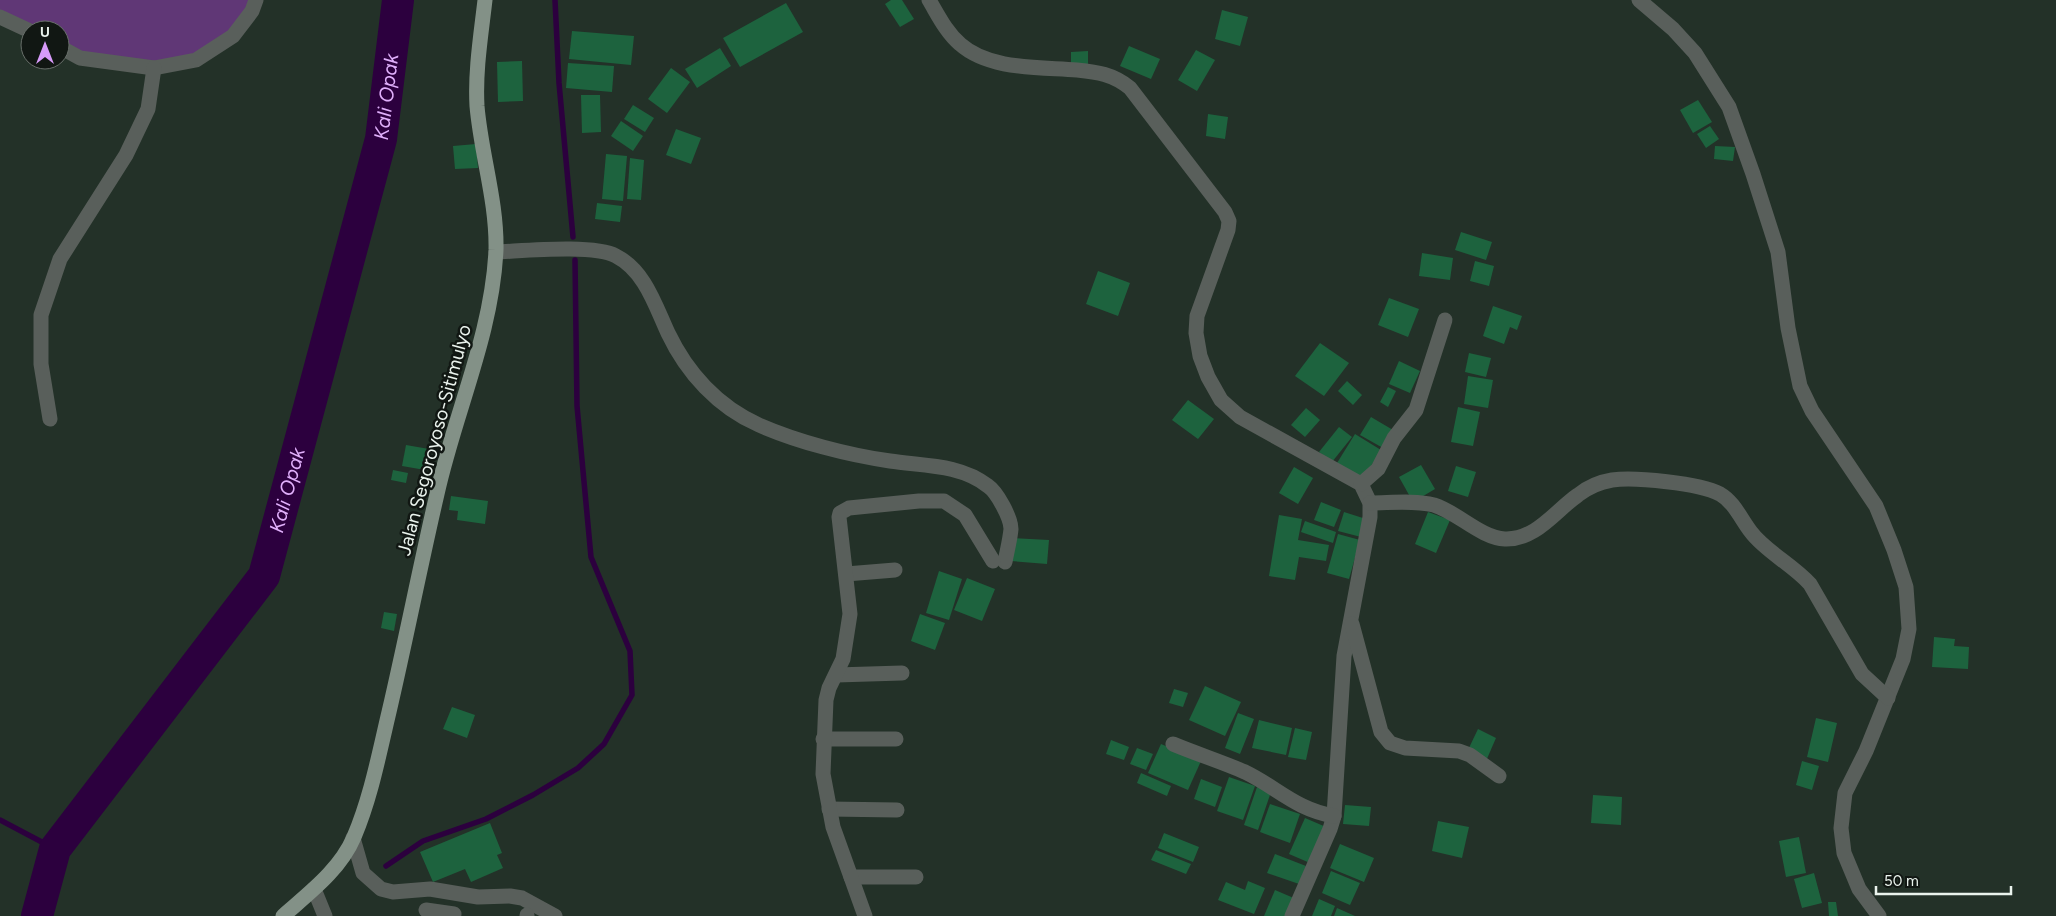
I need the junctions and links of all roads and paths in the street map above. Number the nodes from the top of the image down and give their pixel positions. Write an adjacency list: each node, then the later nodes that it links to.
1 (256, 0): 8 (street)
2 (485, 0): 9 (main road, Jalan Segoroyoso-Sitimulyo)
3 (929, 0): 12 (street)
4 (1639, 0): 19 (street)
5 (0, 17): 6 (street)
6 (20, 26)
7 (70, 52): 8 (street)
8 (154, 68): 11 (street)
9 (496, 252): 15 (street); 27 (main road, Jalan Segoroyoso-Sitimulyo)
10 (1445, 320): 12 (street)
11 (50, 419)
12 (1361, 484): 13 (street)
13 (1370, 503): 16 (street); 19 (street)
14 (895, 570): 15 (street)
15 (846, 574): 18 (street)
16 (1351, 620): 23 (street); 26 (street)
17 (902, 673): 18 (street)
18 (836, 675): 20 (street)
19 (1888, 698): 33 (street)
20 (824, 739): 21 (street); 24 (street)
21 (896, 739)
22 (1173, 744): 26 (street)
23 (1499, 776)
24 (829, 809): 25 (street); 28 (street)
25 (896, 810)
26 (1334, 816): 38 (street)
27 (353, 838): 30 (main road, Jalan Segoroyoso-Sitimulyo); 36 (street)
28 (851, 877): 29 (street); 37 (street)
29 (916, 877)
30 (314, 889): 34 (main road, Jalan Segoroyoso-Sitimulyo); 35 (street)
31 (426, 910): 32 (street)
32 (455, 911)
33 (1875, 915)
34 (284, 916)
35 (325, 916)
36 (555, 916)
37 (865, 916)
38 (1292, 916)

